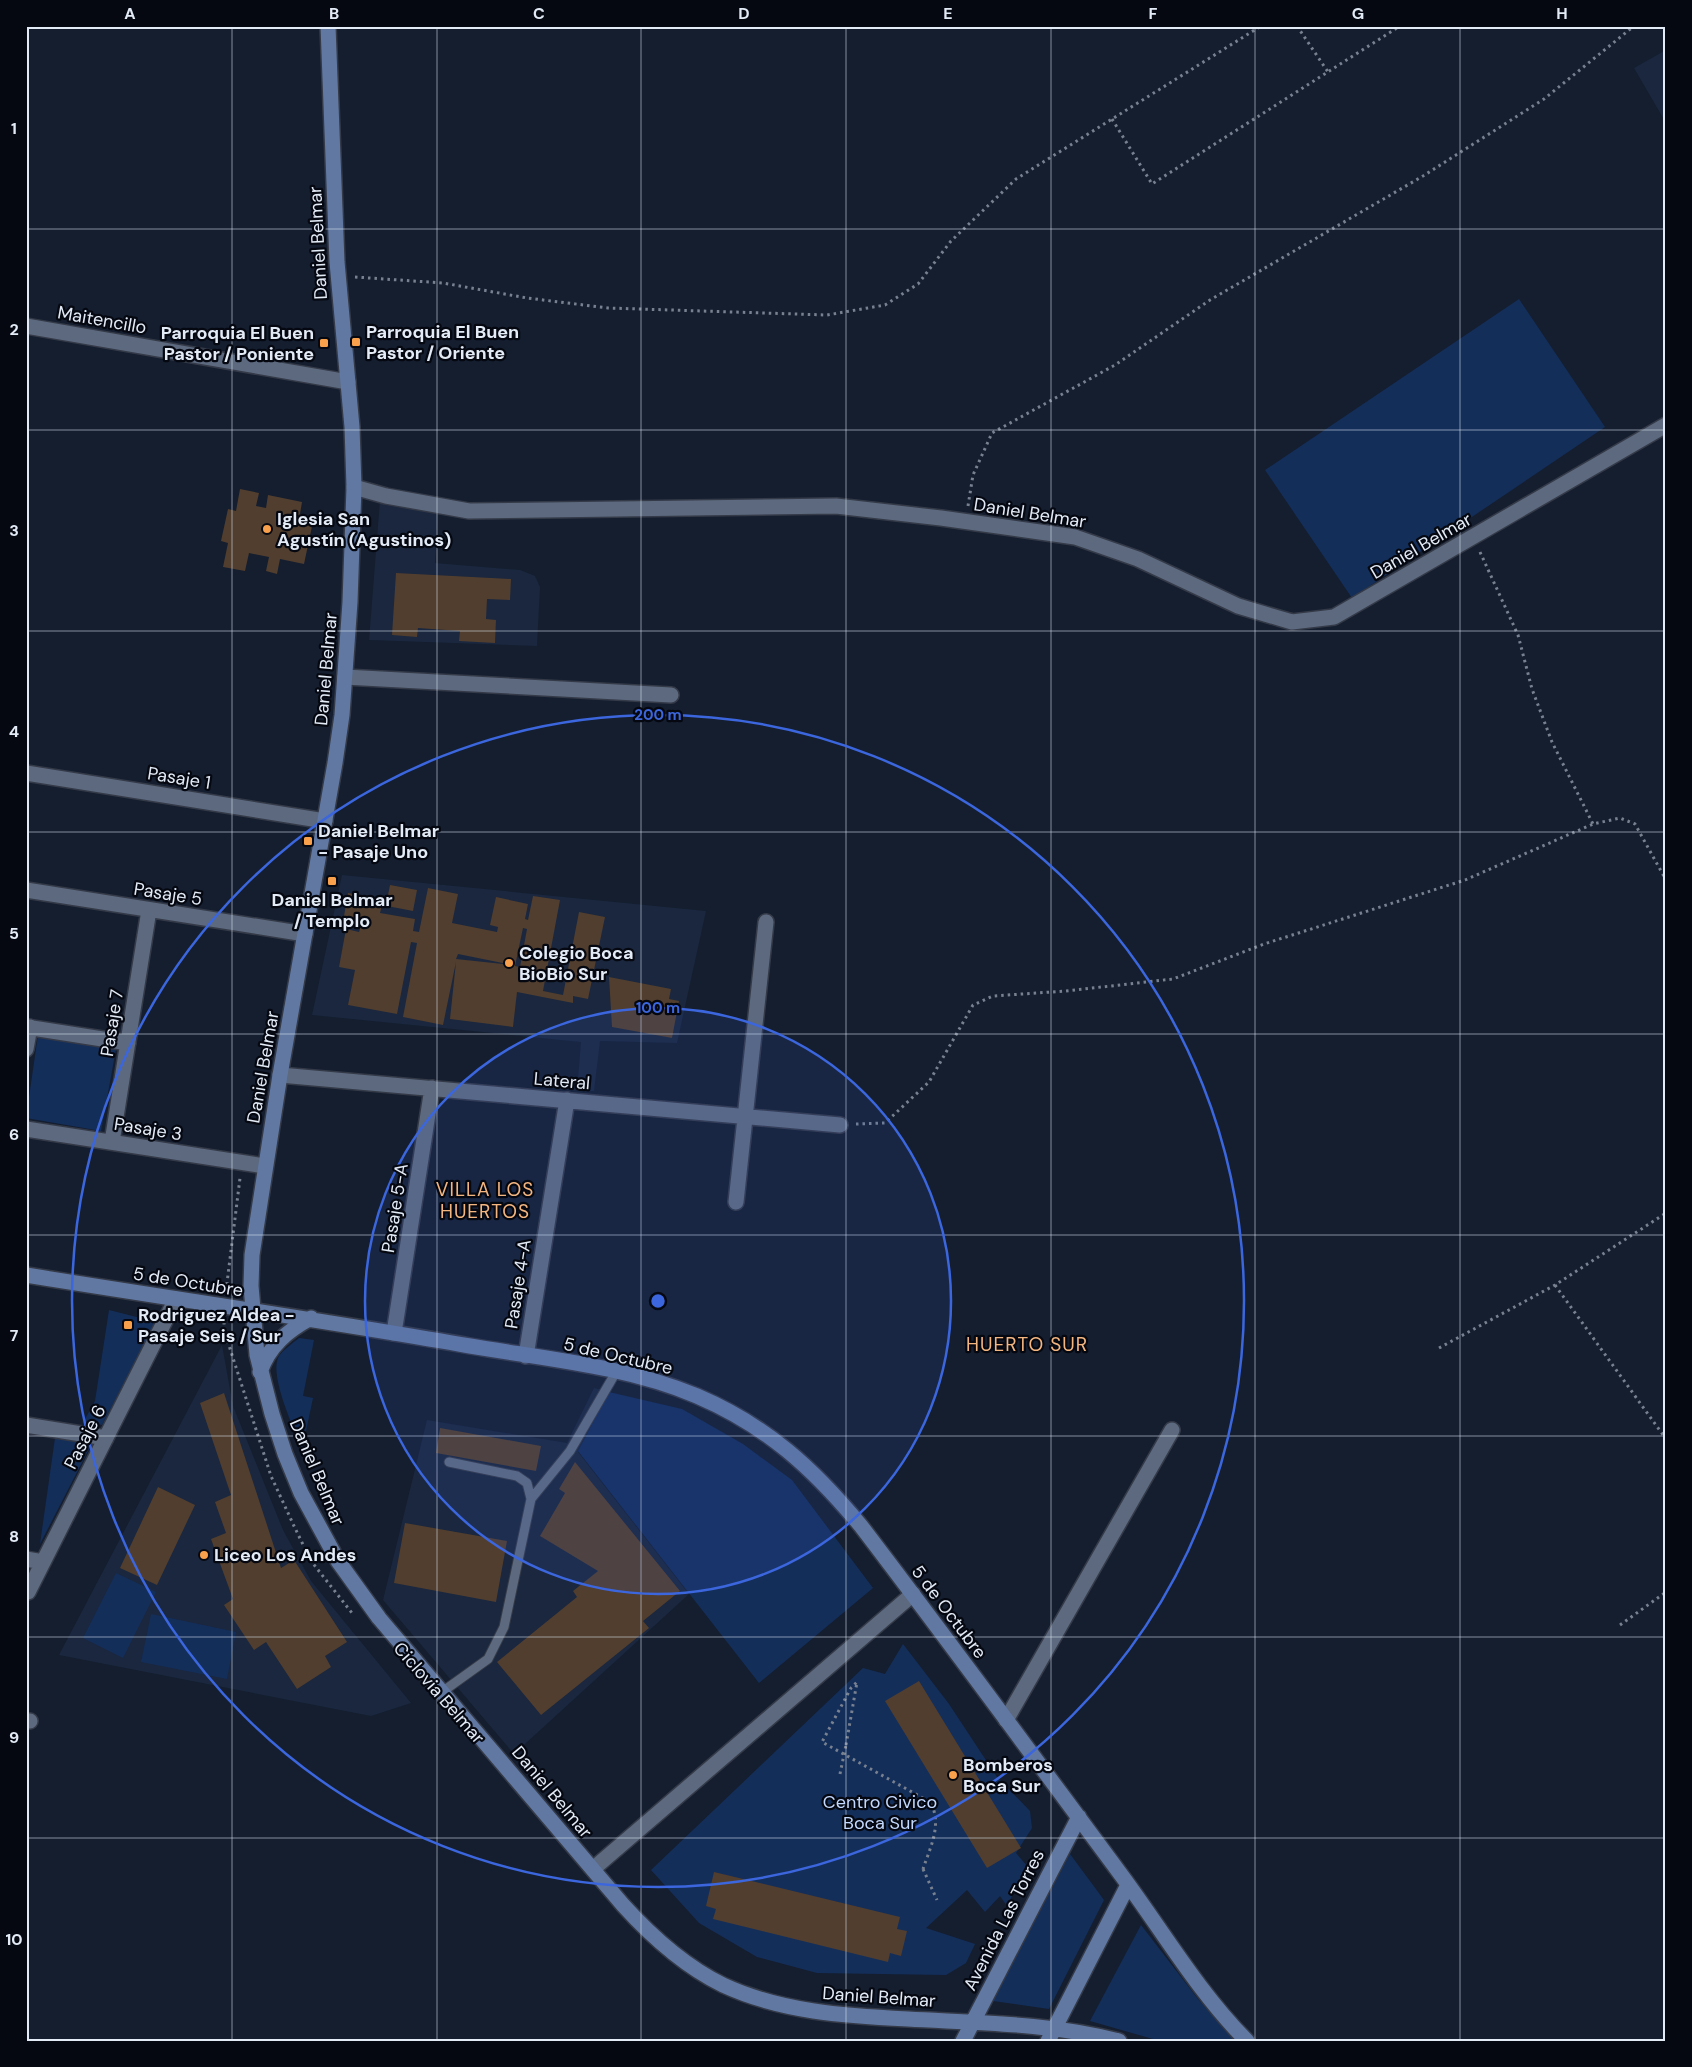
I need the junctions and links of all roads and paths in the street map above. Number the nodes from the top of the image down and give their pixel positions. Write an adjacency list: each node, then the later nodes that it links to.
1 (328, 26): 8 (main road, Daniel Belmar)
2 (1261, 26): 7 (path)
3 (1297, 26): 6 (path)
4 (1400, 26): 6 (path)
5 (1634, 26): 13 (path)
6 (1328, 72): 7 (path)
7 (1112, 119): 8 (path)
8 (338, 276): 10 (main road, Daniel Belmar)
9 (26, 326): 10 (street, Maitencillo)
10 (348, 382): 12 (main road, Daniel Belmar)
11 (1666, 425): 14 (street, Daniel Belmar)
12 (354, 487): 13 (street, Daniel Belmar); 15 (main road, Daniel Belmar)
13 (966, 522): 14 (street, Daniel Belmar)
14 (1473, 537): 19 (path)
15 (345, 677): 16 (street); 18 (main road, Daniel Belmar)
16 (671, 695)
17 (26, 773): 18 (street, Pasaje 1)
18 (325, 821): 24 (main road, Daniel Belmar)
19 (1593, 824): 20 (path); 32 (path)
20 (1666, 880)
21 (26, 890): 22 (street, Pasaje 5)
22 (150, 910): 24 (street, Pasaje 5); 26 (street, Pasaje 7)
23 (766, 922): 31 (street)
24 (305, 934): 28 (main road, Daniel Belmar)
25 (28, 1027): 26 (street); 27 (street)
26 (128, 1043): 34 (street, Pasaje 7)
27 (26, 1049)
28 (280, 1075): 29 (street, Lateral); 36 (main road, Daniel Belmar)
29 (432, 1088): 30 (street, Lateral); 45 (street, Pasaje 5-A)
30 (567, 1100): 31 (street, Lateral); 47 (street, Pasaje 4-A)
31 (745, 1116): 32 (street, Lateral); 37 (street)
32 (840, 1125)
33 (26, 1128): 34 (street, Pasaje 3)
34 (112, 1142): 35 (street, Pasaje 3)
35 (242, 1162): 36 (street, Pasaje 3); 42 (path)
36 (265, 1166): 43 (main road, Daniel Belmar)
37 (736, 1202)
38 (1666, 1213): 40 (path)
39 (26, 1275): 41 (main road, 5 de Octubre)
40 (1555, 1285): 46 (path); 53 (path)
41 (176, 1299): 42 (main road, 5 de Octubre); 52 (street, Pasaje 6)
42 (225, 1307): 43 (main road, 5 de Octubre); 61 (path)
43 (252, 1311): 44 (main road, 5 de Octubre); 48 (main road, Daniel Belmar)
44 (311, 1318): 45 (main road, 5 de Octubre); 48 (main road)
45 (394, 1333): 47 (main road, 5 de Octubre)
46 (1439, 1348)
47 (526, 1356): 49 (main road, 5 de Octubre)
48 (260, 1372): 63 (main road, Daniel Belmar)
49 (616, 1372): 55 (lane); 60 (main road, 5 de Octubre)
50 (26, 1424): 52 (street)
51 (1172, 1430): 64 (street)
52 (106, 1438): 57 (street, Pasaje 6)
53 (1666, 1439)
54 (449, 1462): 55 (lane)
55 (531, 1499): 63 (lane)
56 (26, 1559): 57 (street)
57 (43, 1562): 58 (street, Pasaje 6)
58 (28, 1592)
59 (1666, 1592): 62 (path)
60 (913, 1594): 64 (main road, 5 de Octubre); 68 (street)
61 (355, 1616)
62 (1620, 1625)
63 (442, 1692): 68 (main road, Daniel Belmar)
64 (1006, 1720): 67 (main road, 5 de Octubre)
65 (844, 1753): 65 (path, bridge); 66 (path); 70 (path, bridge)
66 (840, 1774)
67 (1079, 1818): 69 (main road, 5 de Octubre); 71 (main road, Avenida Las Torres)
68 (593, 1869): 71 (main road, Daniel Belmar)
69 (1128, 1885): 72 (main road); 75 (main road)
70 (937, 1900)
71 (972, 2022): 72 (main road, Daniel Belmar); 73 (main road, Avenida Las Torres)
72 (1051, 2034): 74 (main road, Daniel Belmar)
73 (963, 2041)
74 (1119, 2041)
75 (1247, 2041)

